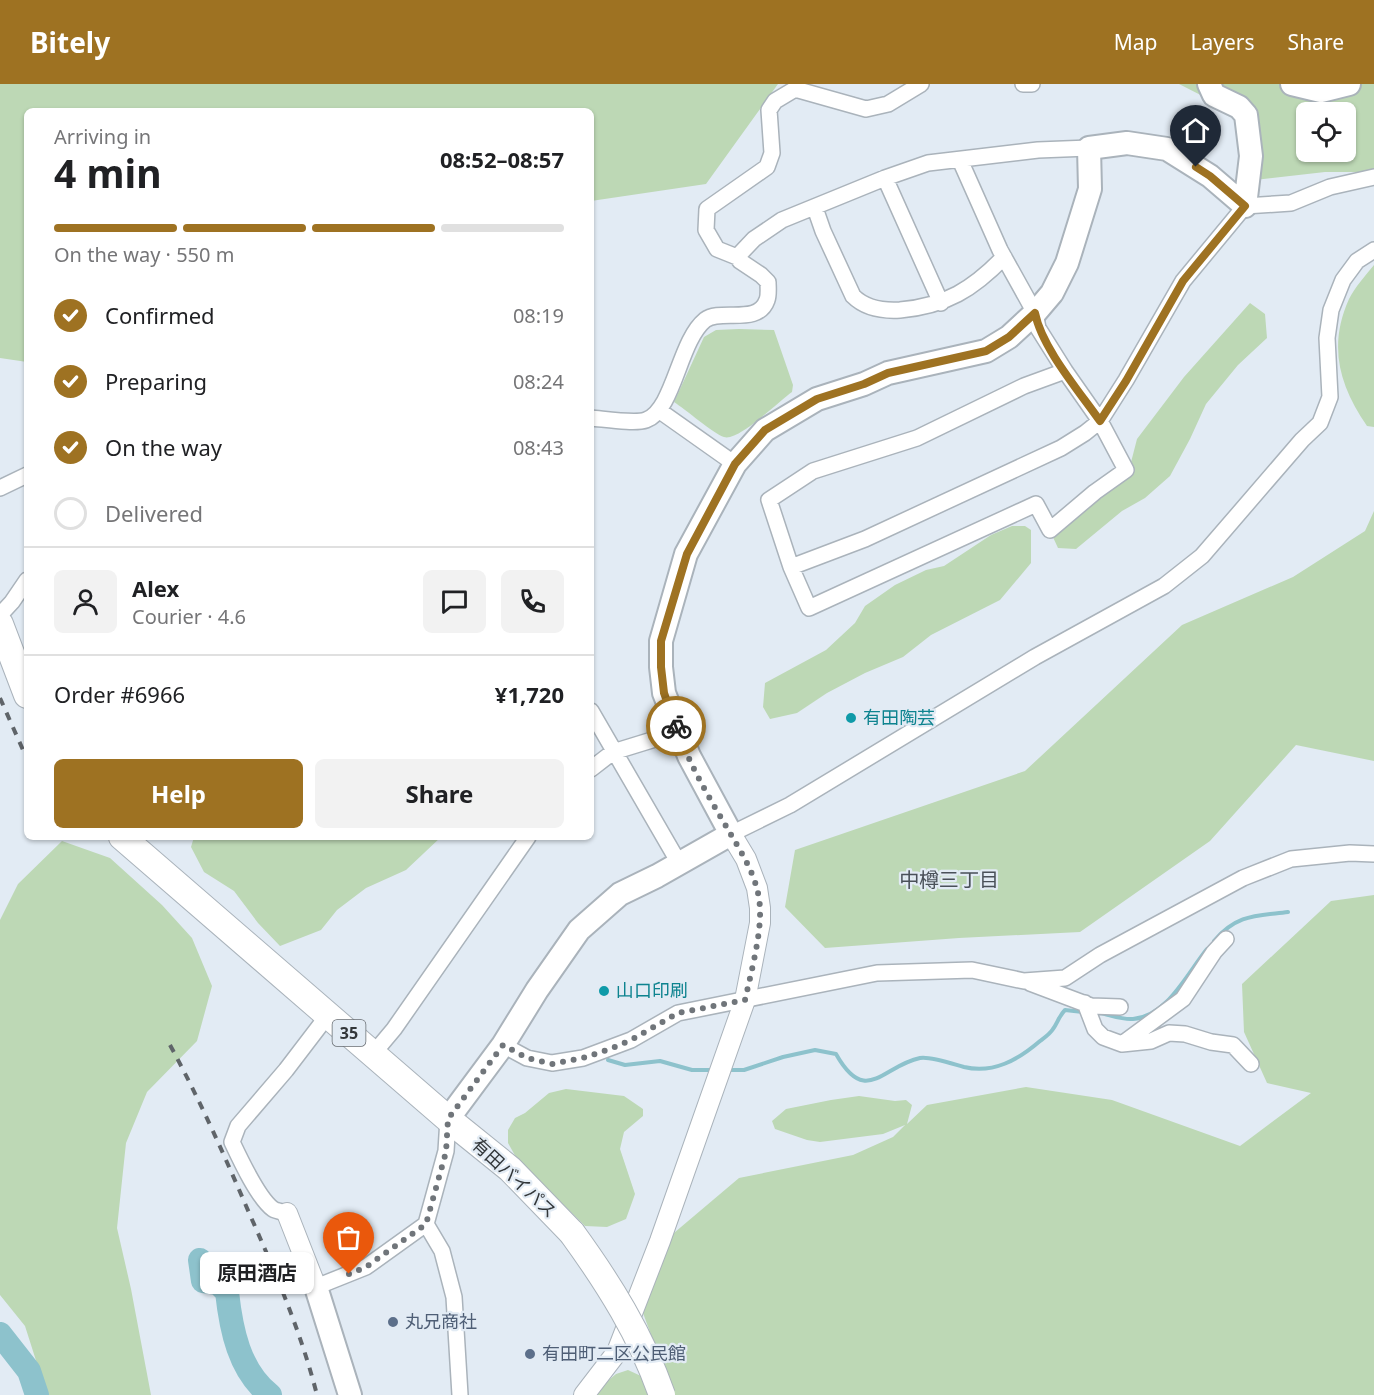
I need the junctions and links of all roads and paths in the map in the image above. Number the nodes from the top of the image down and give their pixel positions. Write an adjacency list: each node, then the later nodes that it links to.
1 (921, 84): 14 (street)
2 (1023, 84): 3 (street)
3 (1032, 84)
4 (1209, 84): 11 (main road)
5 (1292, 84): 6 (main road)
6 (1349, 84)
7 (1089, 148): 8 (street); 11 (main road); 17 (main road)
8 (960, 160): 10 (street); 15 (street)
9 (1374, 177): 11 (street)
10 (885, 178): 12 (street); 16 (street)
11 (1245, 206): 21 (street)
12 (815, 208): 14 (street); 16 (street)
13 (1374, 250): 34 (street)
14 (737, 257): 19 (street)
15 (1005, 257): 16 (street); 17 (street)
16 (941, 303)
17 (1035, 313): 18 (street); 22 (main road)
18 (1065, 371): 21 (street); 25 (street)
19 (660, 411): 20 (street); 22 (street)
20 (594, 418)
21 (1100, 421): 25 (street); 25 (street)
22 (735, 464): 31 (main road)
23 (24, 476): 24 (street)
24 (0, 488)
25 (791, 567)
26 (24, 584): 27 (street)
27 (0, 615)
28 (0, 624): 29 (highway)
29 (24, 687)
30 (594, 717): 32 (street)
31 (678, 732): 32 (street); 34 (main road)
32 (613, 752): 33 (street); 38 (street)
33 (594, 767)
34 (731, 834): 38 (main road); 41 (street)
35 (125, 840): 44 (highway, 有田バイパス / 35)
36 (526, 840): 47 (street)
37 (1374, 854): 40 (street)
38 (679, 863): 46 (main road)
39 (1226, 939): 45 (street)
40 (1024, 981): 41 (street); 42 (street)
41 (745, 1000): 46 (street); 55 (street)
42 (1085, 1003): 43 (street); 45 (street)
43 (1120, 1007)
44 (328, 1015): 47 (highway, 有田バイパス / 35); 50 (street)
45 (1122, 1044): 48 (street)
46 (503, 1045): 49 (main road)
47 (373, 1054): 49 (highway, 有田バイパス / 35)
48 (1251, 1064)
49 (448, 1119): 51 (street); 56 (highway, 有田バイパス / 35, bridge)
50 (287, 1213): 52 (street)
51 (426, 1224): 52 (street); 54 (street)
52 (316, 1287): 53 (main road)
53 (350, 1395)
54 (460, 1395)
55 (584, 1395)
56 (662, 1395)

